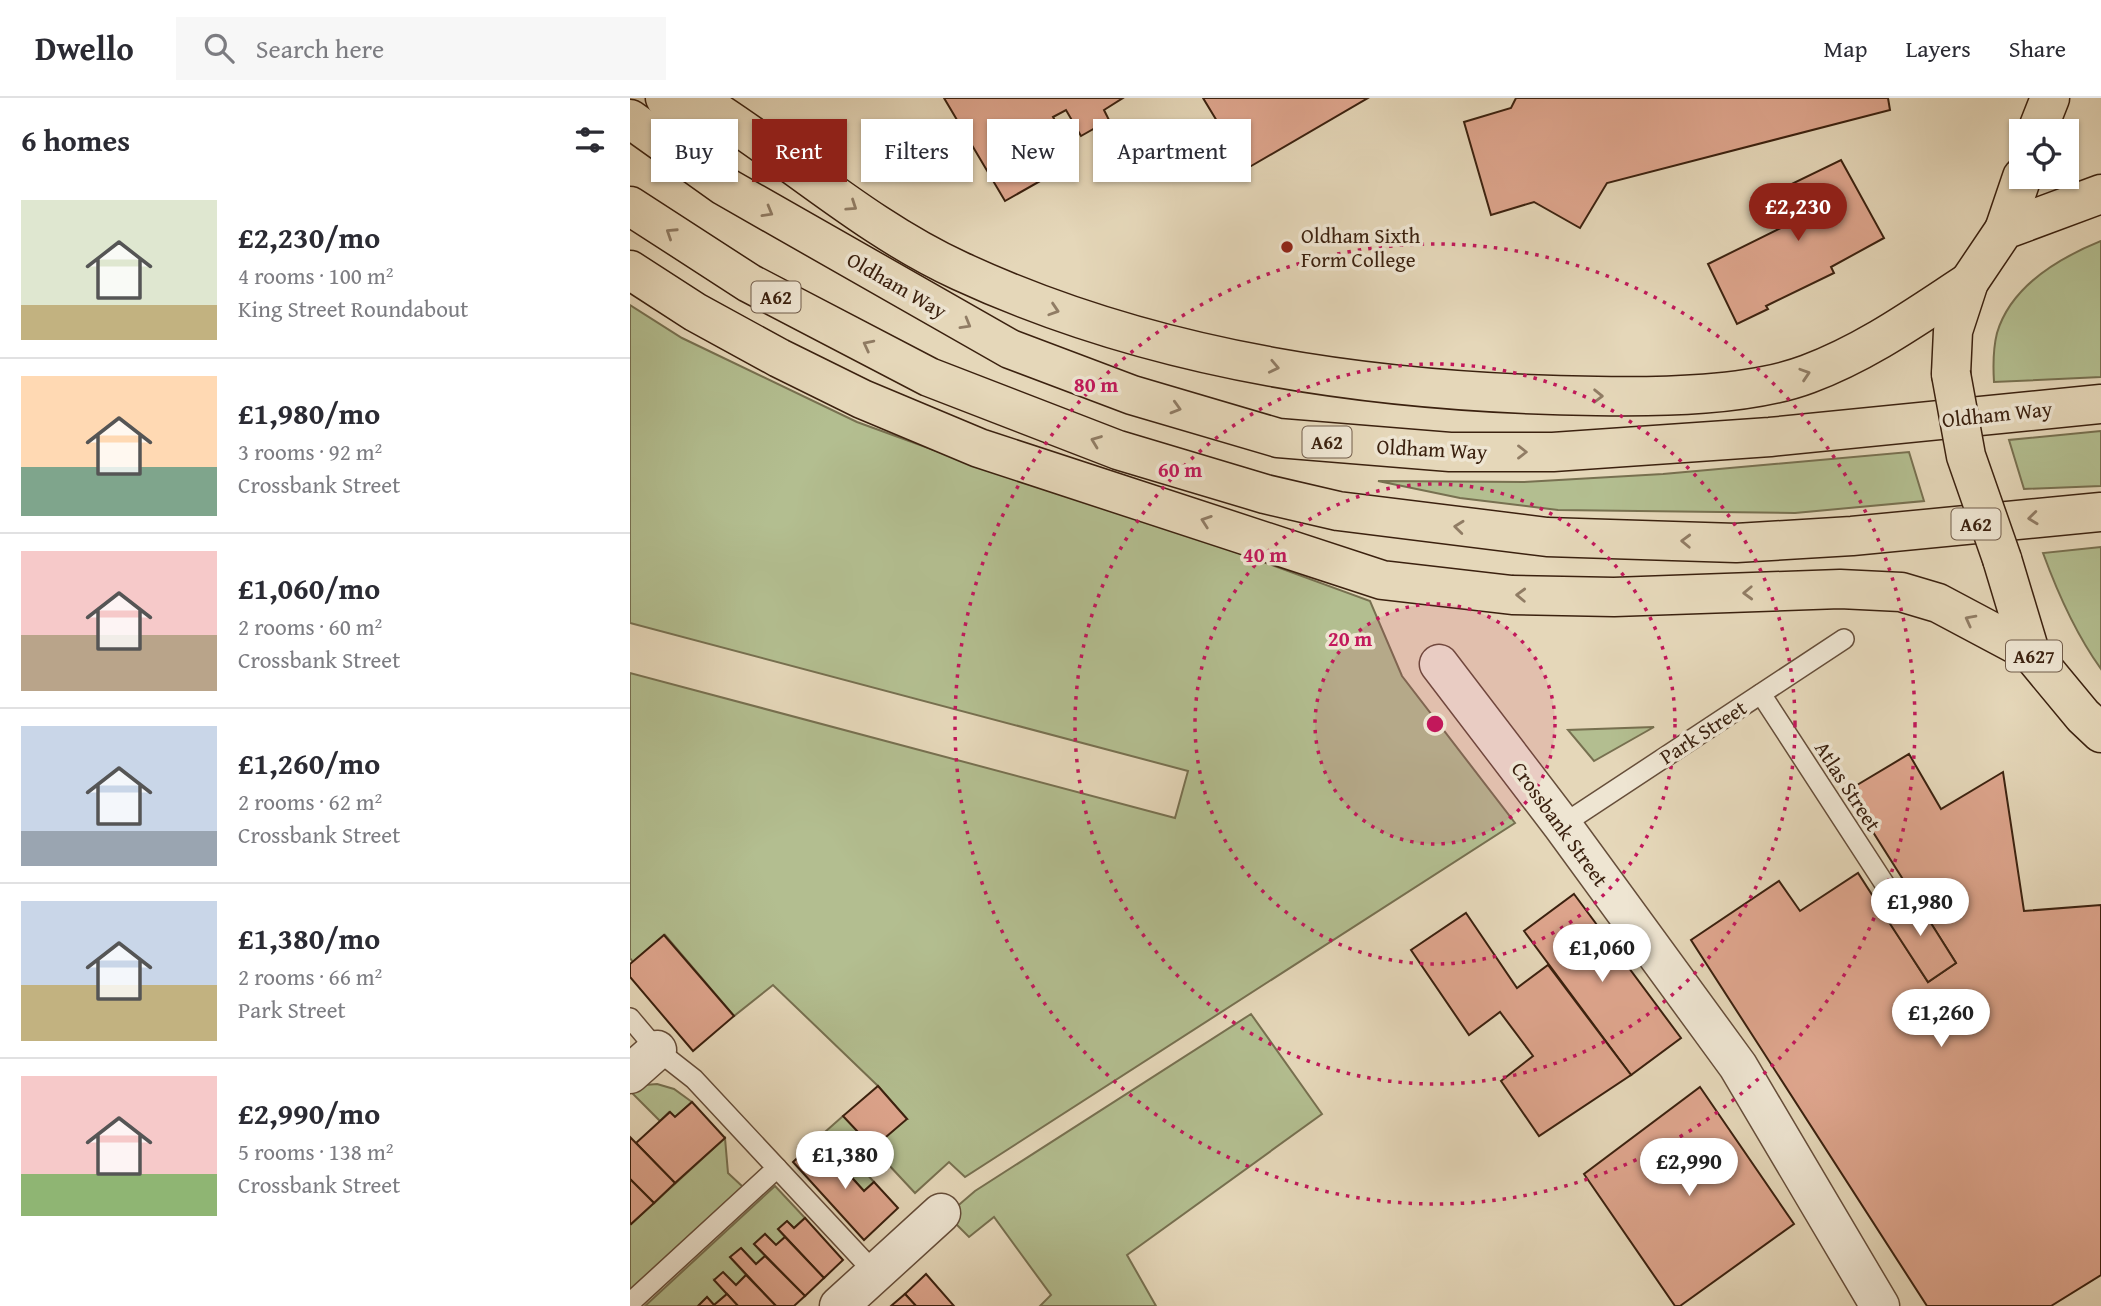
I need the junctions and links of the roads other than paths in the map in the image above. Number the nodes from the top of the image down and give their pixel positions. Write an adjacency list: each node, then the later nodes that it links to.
1 (666, 98): 6 (main road)
2 (695, 98): 12 (main road, one-way to 12)
3 (2050, 98): 5 (main road)
4 (630, 119): 6 (main road, Oldham Way / A62)
5 (2042, 119)
6 (724, 186): 13 (main road, Oldham Way / A62, one-way to 13)
7 (2018, 189): 10 (main road)
8 (2101, 194): 10 (main road)
9 (630, 206): 14 (main road, A62, one-way to 9)
10 (2004, 230): 12 (main road, A627)
11 (630, 270): 16 (main road, A62, one-way to 11)
12 (1969, 282): 16 (main road, A627, bridge)
13 (2101, 404)
14 (2101, 512)
15 (1844, 639): 18 (lane, Park Street)
16 (2030, 652): 19 (main road, A627)
17 (1439, 664): 20 (street, Crossbank Street)
18 (1762, 694): 20 (lane, Park Street); 21 (lane, Atlas Street)
19 (2101, 733)
20 (1562, 825): 29 (street, Crossbank Street)
21 (1897, 903)
22 (630, 1018): 23 (lane)
23 (643, 1062): 24 (lane)
24 (777, 1168): 26 (lane); 27 (lane)
25 (941, 1213): 26 (street)
26 (875, 1273): 28 (street)
27 (630, 1303)
28 (839, 1306)
29 (1880, 1306)

